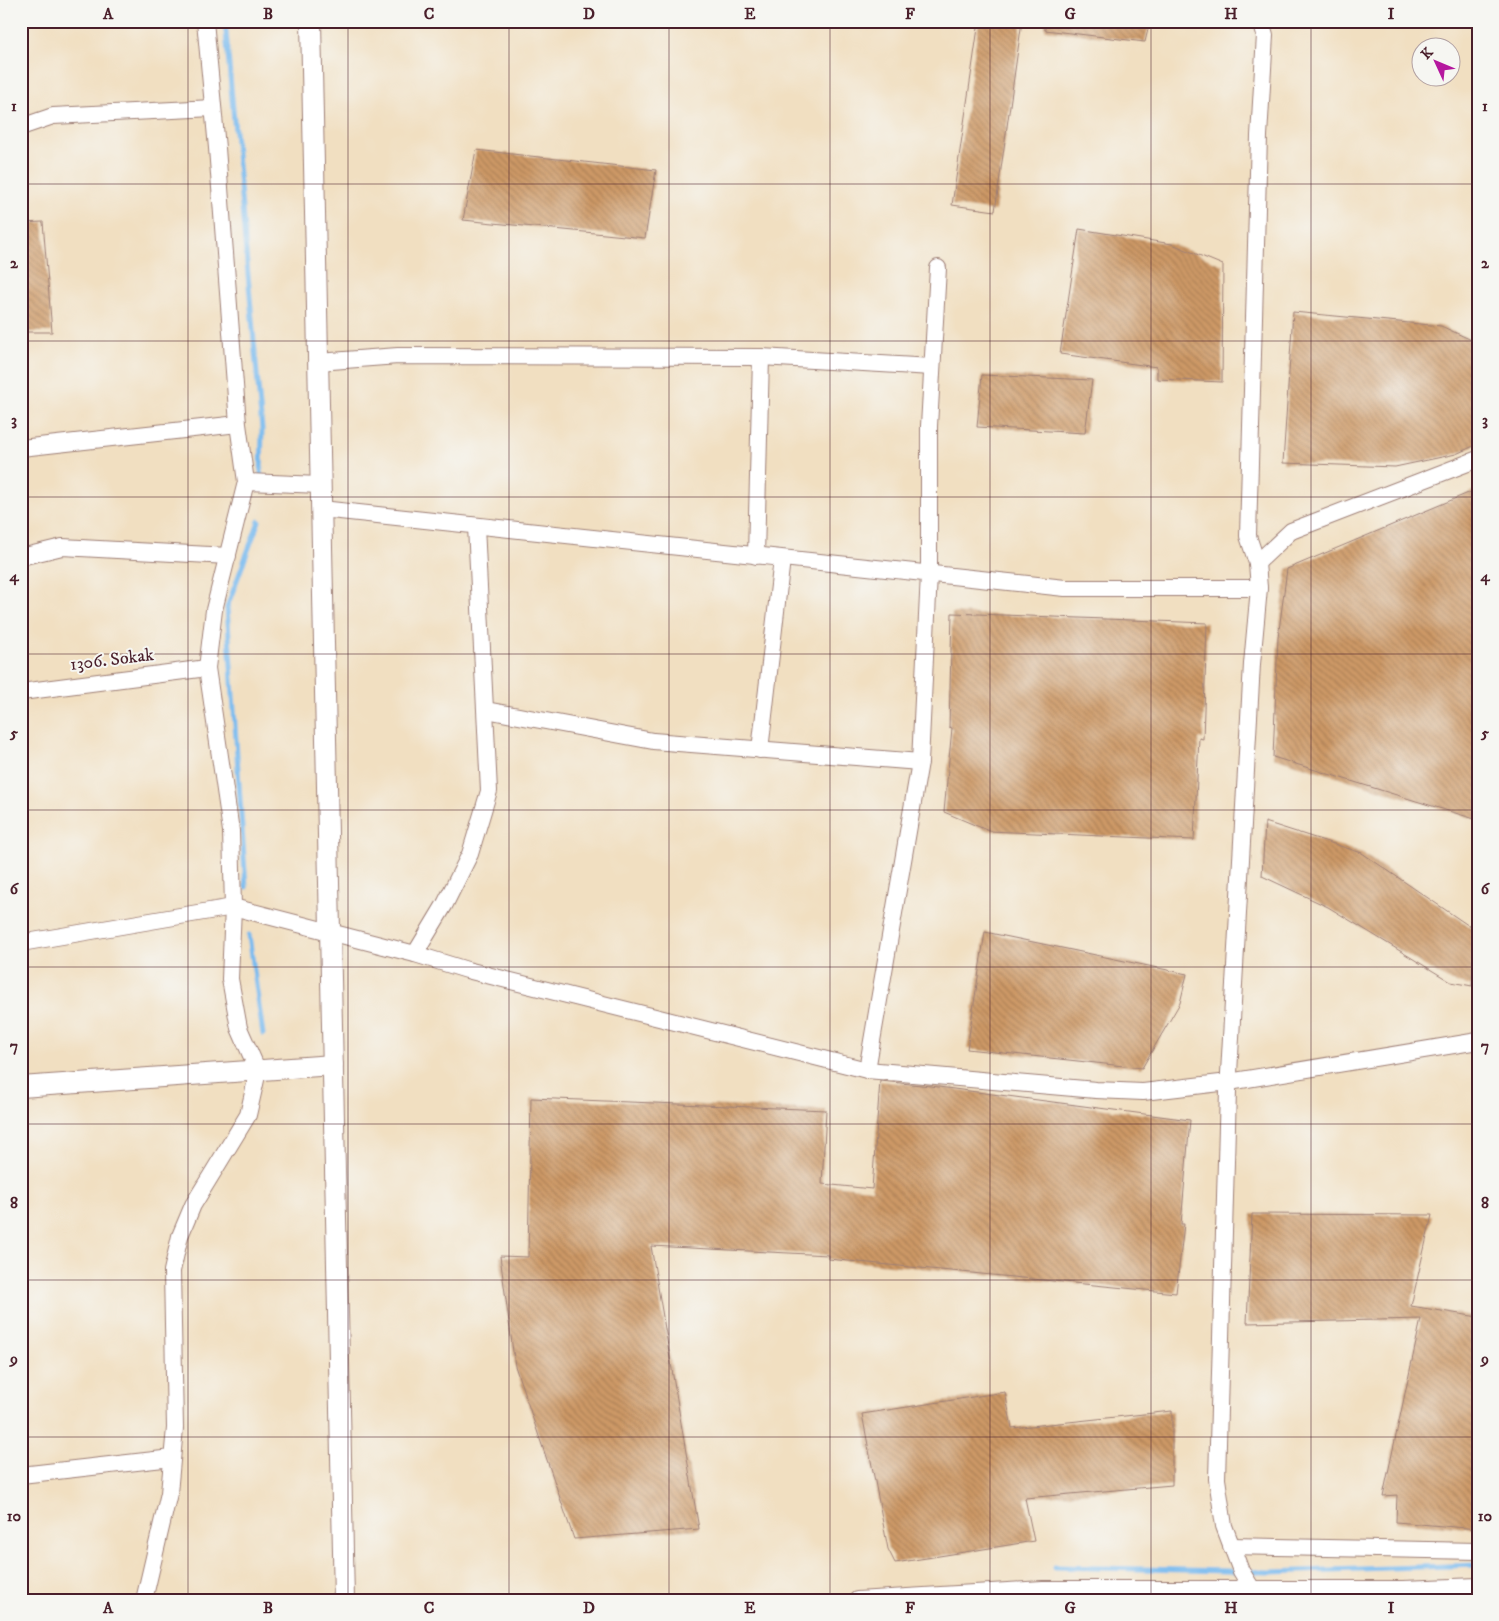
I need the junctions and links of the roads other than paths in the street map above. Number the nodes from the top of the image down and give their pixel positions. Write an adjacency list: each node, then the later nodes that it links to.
1 (205, 21): 4 (street)
2 (311, 21): 8 (street)
3 (1260, 21): 21 (street)
4 (213, 108): 5 (street); 10 (street)
5 (21, 127)
6 (938, 268): 9 (street)
7 (761, 357): 8 (street); 9 (street); 18 (street)
8 (318, 362): 14 (street)
9 (932, 367): 22 (street)
10 (238, 424): 11 (street); 13 (street)
11 (21, 448)
12 (1478, 459): 21 (street)
13 (246, 482): 14 (street); 17 (street)
14 (320, 485): 15 (street)
15 (321, 509): 16 (street); 30 (street)
16 (476, 526): 18 (street); 26 (street)
17 (228, 556): 19 (street); 24 (street)
18 (756, 556): 20 (street)
19 (21, 557)
20 (782, 559): 22 (street); 27 (street)
21 (1257, 563): 23 (street)
22 (929, 574): 23 (street); 28 (street)
23 (1259, 588): 37 (street)
24 (207, 668): 25 (street, 1306. Sokak); 29 (street)
25 (21, 692)
26 (486, 710): 27 (street); 32 (street)
27 (760, 750): 28 (street)
28 (920, 762): 35 (street)
29 (233, 907): 30 (street); 31 (street); 36 (street)
30 (330, 931): 32 (street); 34 (street)
31 (21, 943)
32 (414, 954): 35 (street)
33 (1478, 1041): 37 (street)
34 (333, 1065): 36 (street); 47 (street)
35 (867, 1070): 37 (street)
36 (258, 1071): 38 (street); 39 (street)
37 (1229, 1082): 41 (street)
38 (21, 1087)
39 (172, 1458): 40 (street); 46 (street)
40 (21, 1475)
41 (1232, 1546): 42 (street); 45 (street)
42 (1478, 1551)
43 (1478, 1586): 45 (street)
44 (1041, 1594): 45 (street); 48 (street)
45 (1256, 1595)
46 (144, 1600)
47 (344, 1600)
48 (857, 1600)

